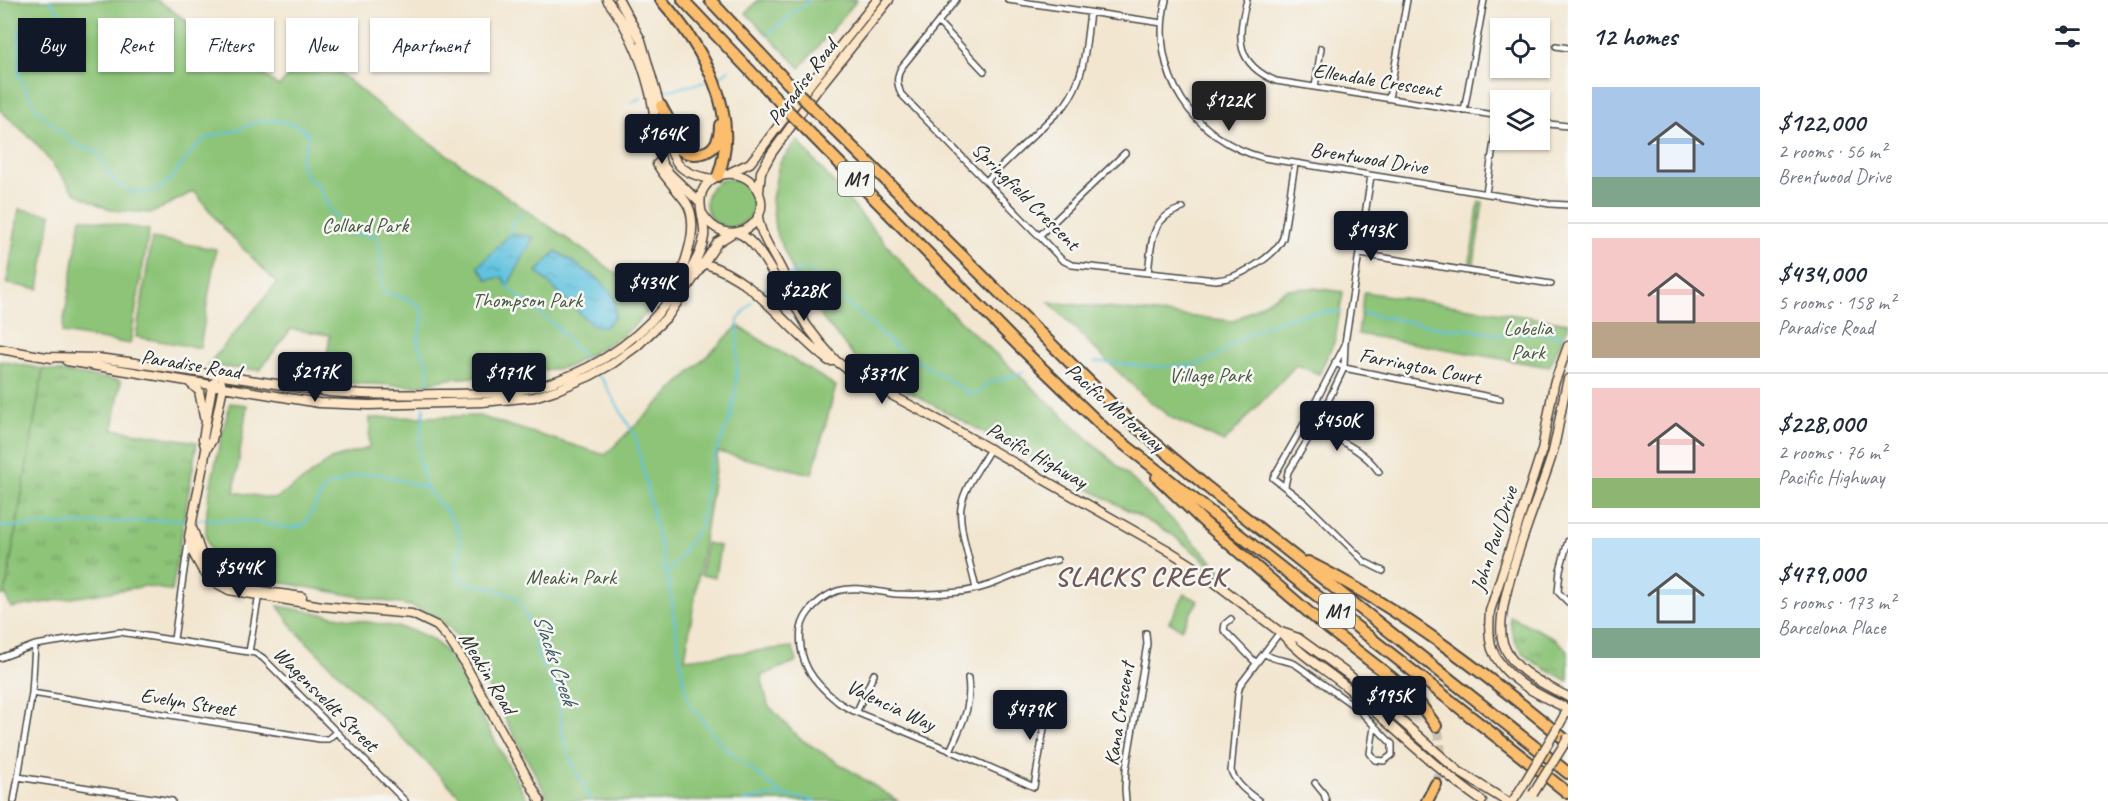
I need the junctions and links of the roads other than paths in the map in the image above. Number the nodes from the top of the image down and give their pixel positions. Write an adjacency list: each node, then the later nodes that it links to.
1 (607, 0): 30 (main road)
2 (619, 0): 26 (main road)
3 (661, 0): 25 (highway)
4 (683, 0): 71 (highway, Pacific Motorway / M1, bridge)
5 (710, 0): 22 (highway, Pacific Motorway / M1)
6 (720, 0): 22 (highway)
7 (877, 0): 35 (main road, Paradise Road)
8 (889, 0): 38 (main road, Paradise Road)
9 (956, 0): 16 (street, Springfield Crescent)
10 (1008, 0): 15 (street)
11 (1166, 0): 17 (street, Brentwood Drive)
12 (1246, 0): 23 (street, Ellendale Crescent)
13 (1407, 0): 24 (street)
14 (1484, 0): 27 (street)
15 (1090, 13): 17 (street); 37 (street)
16 (938, 22): 21 (street); 37 (street, Springfield Crescent)
17 (1162, 23): 34 (street, Brentwood Drive)
18 (1556, 46): 20 (street)
19 (1322, 48): 23 (street)
20 (1568, 48)
21 (984, 71)
22 (787, 82): 78 (highway, Pacific Motorway / M1, bridge)
23 (1315, 87): 24 (street, Ellendale Crescent)
24 (1389, 98): 27 (street, Ellendale Crescent)
25 (720, 104): 26 (highway); 35 (highway)
26 (661, 106): 35 (main road)
27 (1464, 111): 28 (street, Ellendale Crescent)
28 (1490, 115)
29 (1550, 124): 31 (street)
30 (656, 126): 40 (main road); 51 (main road)
31 (1568, 126)
32 (1493, 150): 39 (street)
33 (1125, 153): 46 (street)
34 (1295, 164): 36 (street, Brentwood Drive); 49 (street, Springfield Crescent)
35 (719, 176): 38 (main road); 40 (main road)
36 (1371, 176): 39 (street, Brentwood Drive); 47 (street)
37 (986, 181): 46 (street, Springfield Crescent)
38 (759, 192): 44 (main road)
39 (1485, 193): 41 (street, Brentwood Drive)
40 (700, 203): 43 (main road)
41 (1568, 205)
42 (1183, 208): 49 (street)
43 (702, 213): 45 (main road); 51 (main road, Paradise Road)
44 (758, 216): 45 (main road); 52 (main road, Pacific Highway)
45 (735, 233): 48 (main road, Paradise Road); 52 (main road, Pacific Highway)
46 (1038, 237): 49 (street, Springfield Crescent)
47 (1360, 254): 50 (street); 53 (street)
48 (704, 263): 56 (main road, Paradise Road); 58 (main road)
49 (1148, 273)
50 (1551, 284)
51 (675, 291): 56 (main road, Paradise Road)
52 (790, 297): 58 (main road, Pacific Highway)
53 (1345, 343): 59 (street); 60 (street)
54 (1568, 346): 98 (main road, John Paul Drive)
55 (0, 349): 57 (main road, Paradise Road)
56 (617, 356): 66 (main road, Paradise Road)
57 (47, 357): 61 (main road, Paradise Road); 63 (main road, Paradise Road)
58 (836, 361): 72 (main road, Pacific Highway)
59 (1335, 362): 60 (street, Farrington Court); 68 (street)
60 (1344, 368): 67 (street, Farrington Court); 70 (street)
61 (219, 376): 64 (main road); 65 (main road); 66 (main road, Paradise Road)
62 (1568, 379): 96 (main road, John Paul Drive)
63 (190, 382): 64 (main road, Paradise Road); 69 (main road)
64 (212, 386): 65 (main road, Paradise Road); 69 (main road)
65 (223, 387): 66 (main road, Paradise Road); 73 (main road)
66 (414, 399)
67 (1500, 399)
68 (1305, 422): 70 (street); 75 (street)
69 (206, 426): 73 (main road)
70 (1315, 428): 74 (street); 75 (street)
71 (1106, 430): 100 (highway); 109 (highway, Pacific Motorway / M1)
72 (990, 449): 81 (street); 85 (main road, Pacific Highway)
73 (206, 450): 76 (main road)
74 (1379, 472)
75 (1285, 486): 80 (street)
76 (190, 532): 82 (main road, Meakin Road); 87 (street)
77 (1568, 541): 83 (street)
78 (1287, 551): 103 (highway); 105 (highway, Pacific Motorway / M1)
79 (1057, 560): 81 (street, Valencia Way)
80 (1383, 571)
81 (976, 590): 99 (street, Valencia Way)
82 (259, 593): 89 (street); 114 (main road, Meakin Road)
83 (1568, 602)
84 (1231, 619): 92 (street)
85 (1280, 632): 90 (street); 119 (main road, Pacific Highway); 120 (main road, Pacific Highway)
86 (1146, 633): 115 (street, Kana Crescent)
87 (174, 639): 88 (street, Wagensveldt Street); 89 (street, Wagensveldt Street)
88 (35, 645): 91 (street, Wagensveldt Street); 95 (street)
89 (249, 652): 102 (street, Wagensveldt Street)
90 (1264, 653): 92 (street); 101 (street)
91 (0, 658)
92 (1256, 663): 116 (street)
93 (874, 674): 99 (street)
94 (968, 678): 104 (street)
95 (32, 693): 102 (street, Evelyn Street); 106 (street)
96 (1568, 697)
97 (1049, 699): 104 (street, Valencia Way)
98 (1568, 709): 121 (main road, bridge)
99 (857, 711): 104 (street, Valencia Way)
100 (1436, 726)
101 (1374, 727): 101 (street)
102 (336, 732): 113 (street, Wagensveldt Street)
103 (1568, 740): 110 (main road, bridge)
104 (950, 751)
105 (1568, 773)
106 (18, 777): 111 (street); 112 (street)
107 (1315, 783): 117 (street)
108 (1436, 784): 118 (highway)
109 (1568, 793)
110 (1531, 797)
111 (14, 801)
112 (172, 801)
113 (405, 801)
114 (540, 801)
115 (1126, 801)
116 (1259, 801)
117 (1326, 801)
118 (1427, 801)
119 (1482, 801)
120 (1506, 801)
121 (1513, 801)

